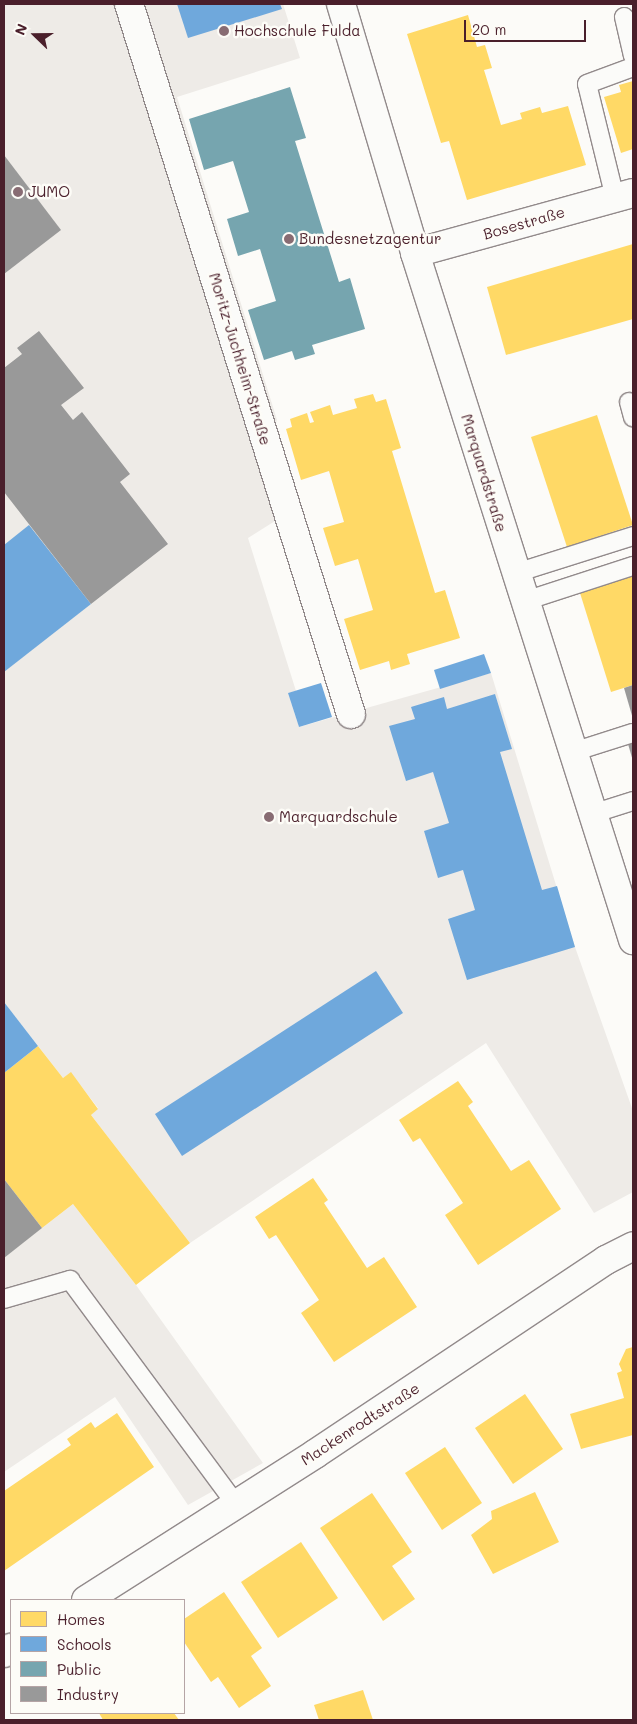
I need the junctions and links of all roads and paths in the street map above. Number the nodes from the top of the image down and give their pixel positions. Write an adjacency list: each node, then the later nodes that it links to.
1 (129, 4): 12 (street, Moritz-Juchheim-Straße)
2 (341, 4): 7 (street, Marquardstraße)
3 (624, 17): 4 (lane)
4 (633, 56)
5 (633, 67): 6 (lane)
6 (624, 195): 7 (street, Bosestraße)
7 (415, 253): 10 (street, Marquardstraße)
8 (633, 536): 10 (lane)
9 (633, 566): 11 (lane)
10 (516, 573): 11 (street, Marquardstraße)
11 (525, 602): 14 (street, Marquardstraße)
12 (351, 714)
13 (633, 733): 14 (lane)
14 (573, 752): 16 (street, Marquardstraße)
15 (633, 801): 16 (lane)
16 (592, 814): 17 (street, Marquardstraße)
17 (633, 940)
18 (633, 1246): 20 (street, Mackenrodtstraße)
19 (4, 1299): 20 (lane)
20 (236, 1504): 21 (street, Mackenrodtstraße)
21 (88, 1599)

